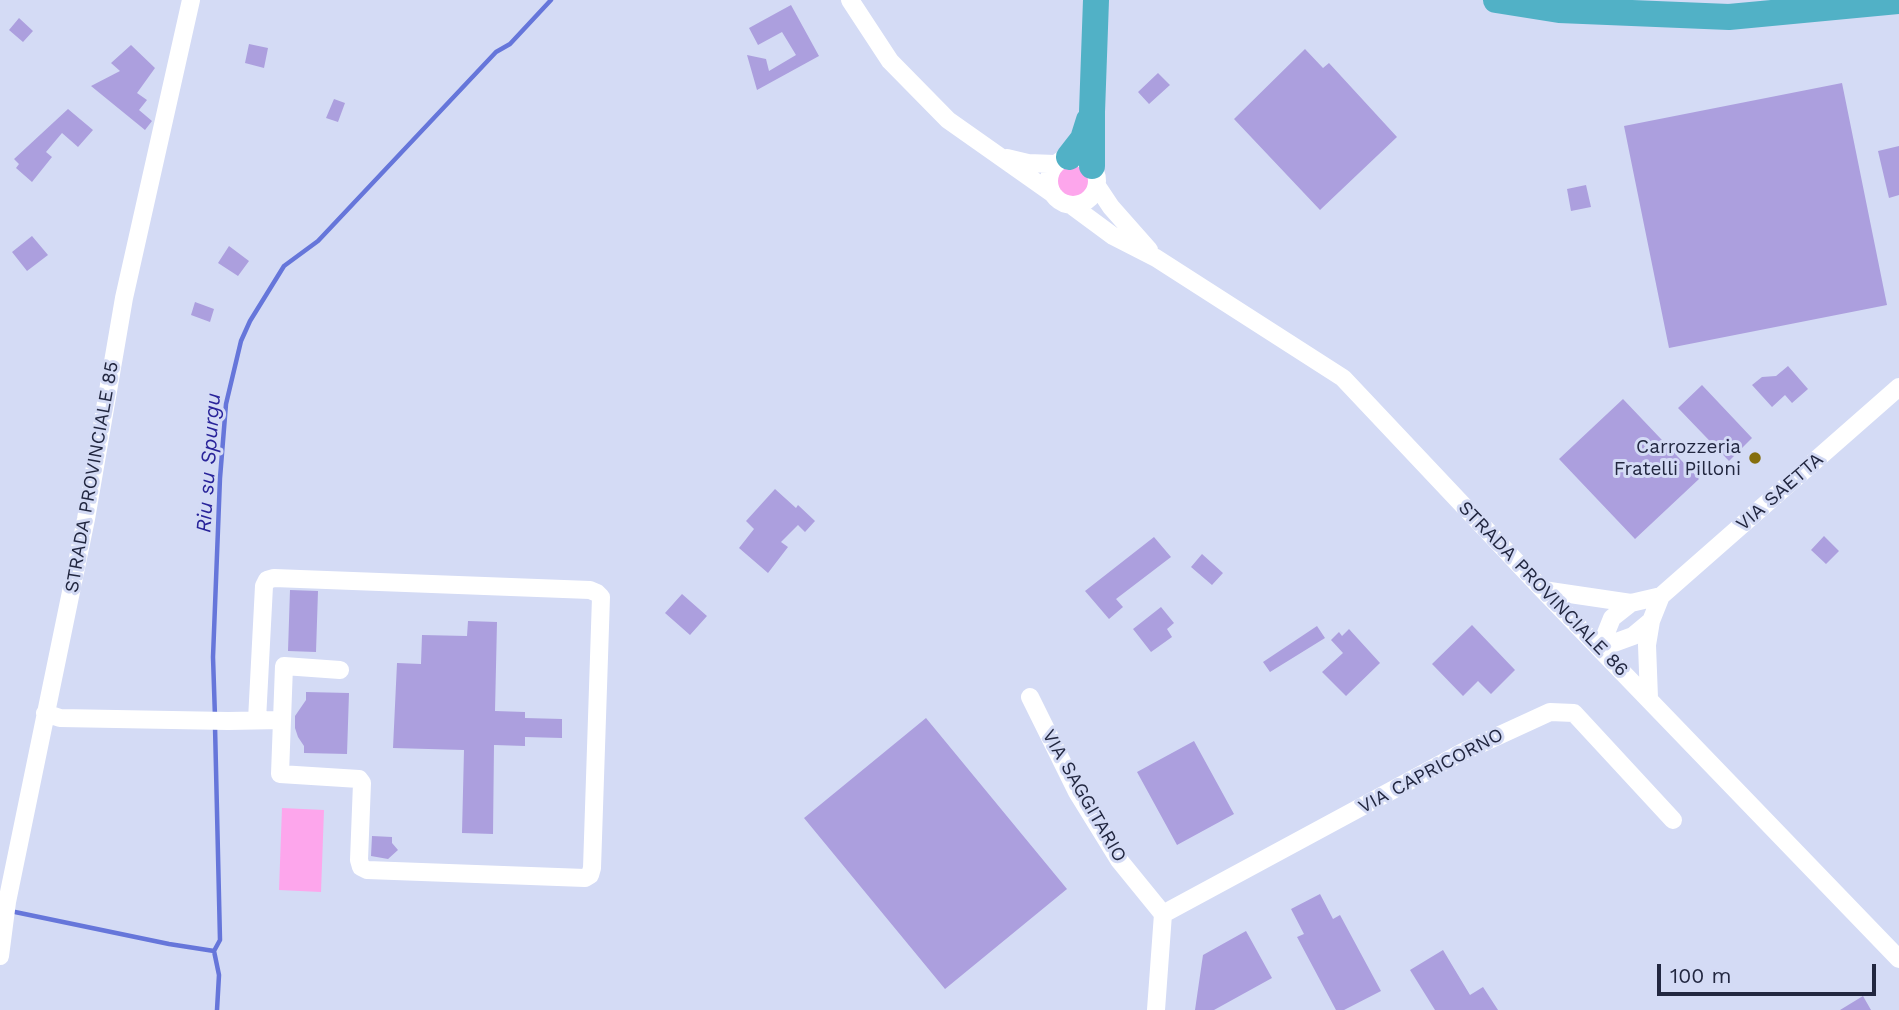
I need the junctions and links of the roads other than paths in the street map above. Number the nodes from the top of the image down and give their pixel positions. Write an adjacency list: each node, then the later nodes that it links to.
1 (191, 0): 20 (street, STRADA PROVINCIALE 85)
2 (850, 0): 6 (street)
3 (1096, 0): 7 (highway)
4 (1496, 0): 5 (highway)
5 (1899, 1)
6 (1000, 157): 7 (street); 8 (street)
7 (1078, 168): 8 (street); 9 (street); 10 (street, STRADA PROVINCIALE 86)
8 (1053, 194): 9 (street, STRADA PROVINCIALE 86)
9 (1071, 205): 10 (street, STRADA PROVINCIALE 86)
10 (1156, 258): 12 (street, STRADA PROVINCIALE 86)
11 (1899, 387): 13 (street, VIA SAETTA)
12 (1543, 590): 14 (street, VIA SAETTA); 16 (street, STRADA PROVINCIALE 86)
13 (1661, 596): 14 (street, VIA SAETTA); 15 (street, VIA SAETTA)
14 (1631, 603): 16 (street)
15 (1651, 621): 16 (street); 19 (street, VIA SAETTA)
16 (1600, 648): 19 (street, STRADA PROVINCIALE 86)
17 (340, 670): 22 (street)
18 (1030, 697): 24 (street, VIA SAGGITARIO)
19 (1649, 698): 26 (street, STRADA PROVINCIALE 86)
20 (46, 713): 21 (street); 25 (street, STRADA PROVINCIALE 85)
21 (257, 720): 22 (street); 22 (street)
22 (282, 720)
23 (1673, 820): 24 (street, VIA CAPRICORNO)
24 (1163, 914): 27 (street)
25 (0, 956)
26 (1899, 959)
27 (1156, 1010)

